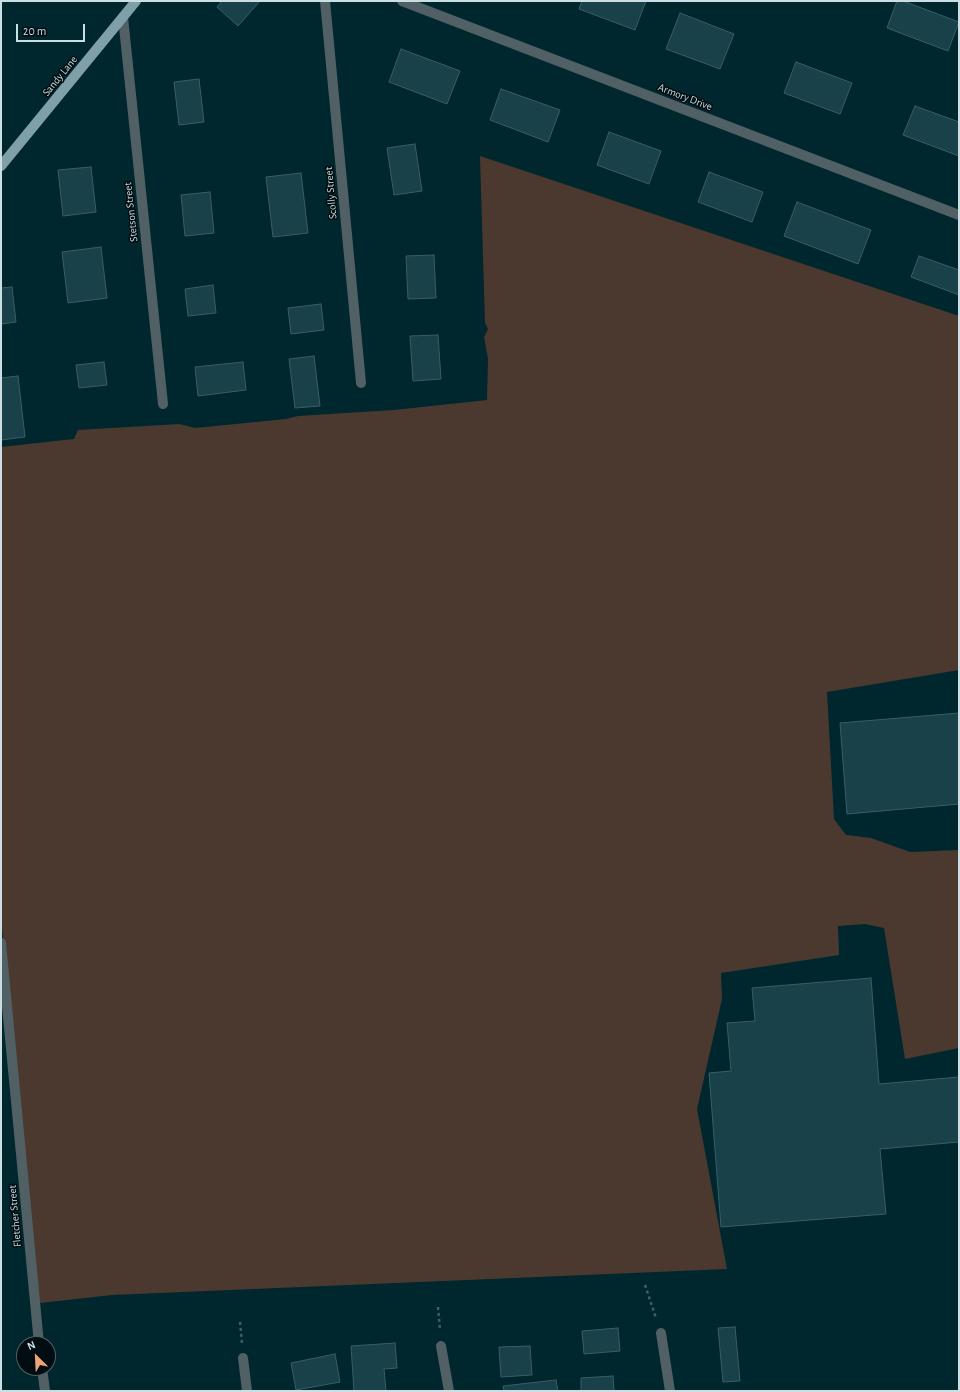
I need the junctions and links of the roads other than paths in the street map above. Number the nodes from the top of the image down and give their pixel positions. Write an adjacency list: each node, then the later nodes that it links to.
1 (136, 1): 4 (main road, Sandy Lane)
2 (325, 1): 7 (street, Scolly Street)
3 (402, 1): 6 (street, Armory Drive)
4 (123, 17): 5 (main road, Sandy Lane); 8 (street, Stetson Street)
5 (1, 166)
6 (959, 216)
7 (361, 383)
8 (163, 404)
9 (1, 943): 11 (street, Fletcher Street)
10 (661, 1333): 18 (street)
11 (38, 1336)
12 (442, 1346): 17 (street)
13 (243, 1358): 16 (street)
14 (43, 1376): 15 (street)
15 (45, 1391)
16 (247, 1391)
17 (449, 1391)
18 (670, 1391)

